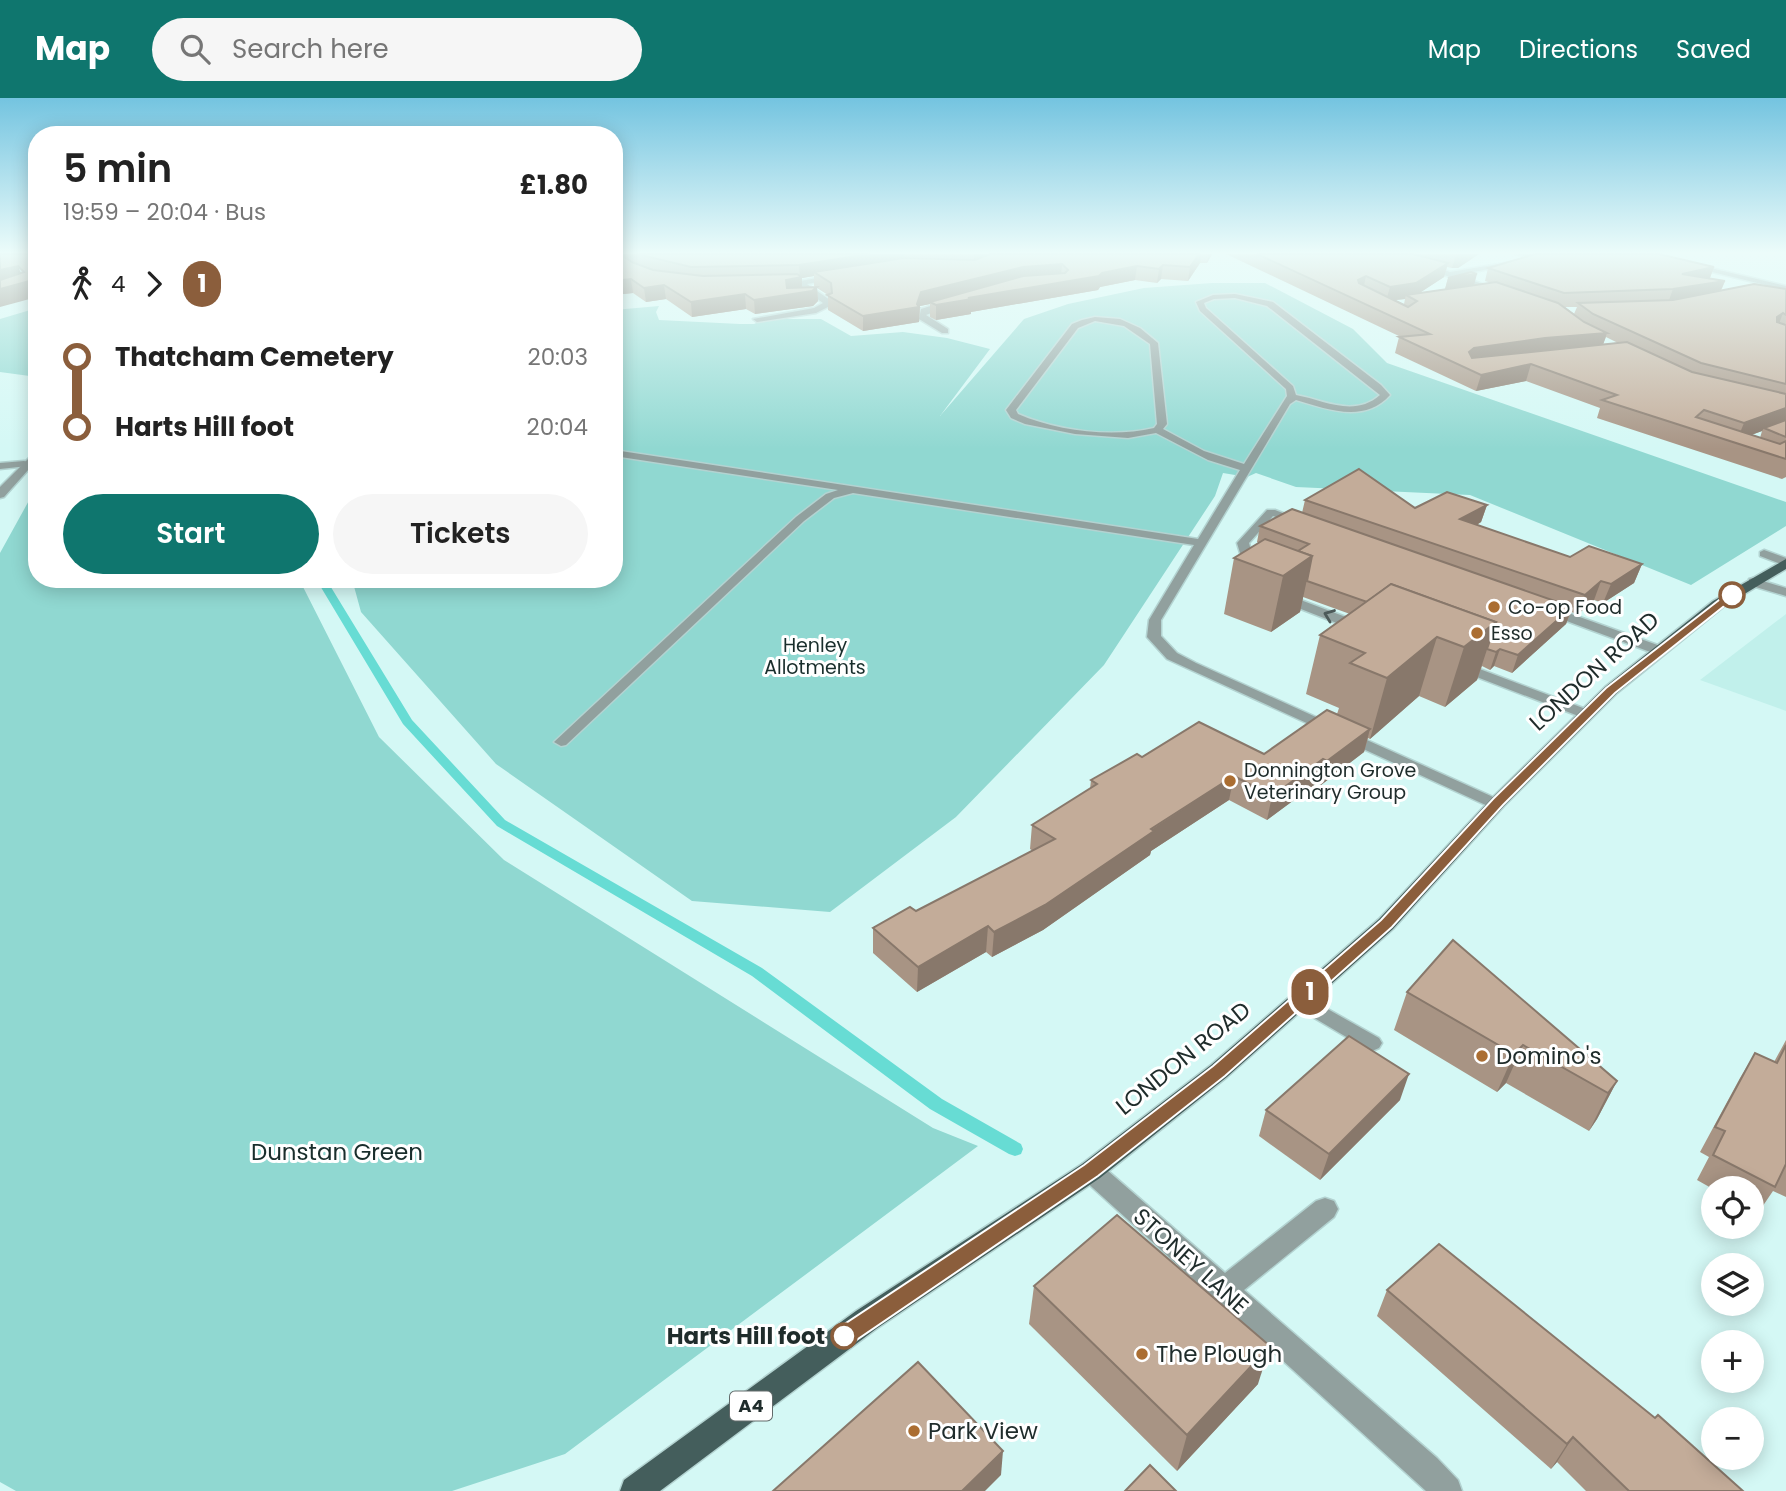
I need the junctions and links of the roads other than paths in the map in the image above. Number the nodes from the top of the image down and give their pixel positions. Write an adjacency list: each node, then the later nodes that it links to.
1 (923, 319): 4 (street)
2 (1214, 319): 7 (lane)
3 (1292, 319): 7 (lane)
4 (931, 323): 5 (street); 6 (street)
5 (920, 326)
6 (945, 331)
7 (1292, 397): 15 (lane)
8 (1157, 429): 9 (lane); 9 (lane); 10 (lane)
9 (1123, 436): 10 (lane)
10 (1181, 443): 15 (lane)
11 (623, 454): 16 (lane)
12 (28, 461): 13 (street)
13 (24, 464): 14 (street); 17 (street)
14 (0, 466)
15 (1247, 468): 19 (lane)
16 (855, 490): 19 (lane); 29 (lane)
17 (0, 494)
18 (1311, 526): 25 (lane, one-way to 18)
19 (1203, 543): 30 (lane)
20 (1763, 554): 21 (lane)
21 (1786, 563): 22 (main road, LONDON ROAD / A4)
22 (1753, 582): 23 (lane); 26 (main road, LONDON ROAD / A4)
23 (1786, 592)
24 (1532, 605): 26 (lane)
25 (1371, 632)
26 (1658, 650): 28 (main road, LONDON ROAD / A4)
27 (1448, 661): 28 (lane)
28 (1586, 714): 30 (main road, LONDON ROAD / A4)
29 (561, 741)
30 (1496, 804): 31 (main road, LONDON ROAD / A4)
31 (1301, 1001): 32 (lane); 33 (main road, LONDON ROAD / A4)
32 (1372, 1042)
33 (1091, 1171): 35 (street, STONEY LANE); 36 (main road, LONDON ROAD / A4)
34 (1325, 1209): 35 (street)
35 (1223, 1290): 37 (street, STONEY LANE)
36 (635, 1491)
37 (1447, 1491)

